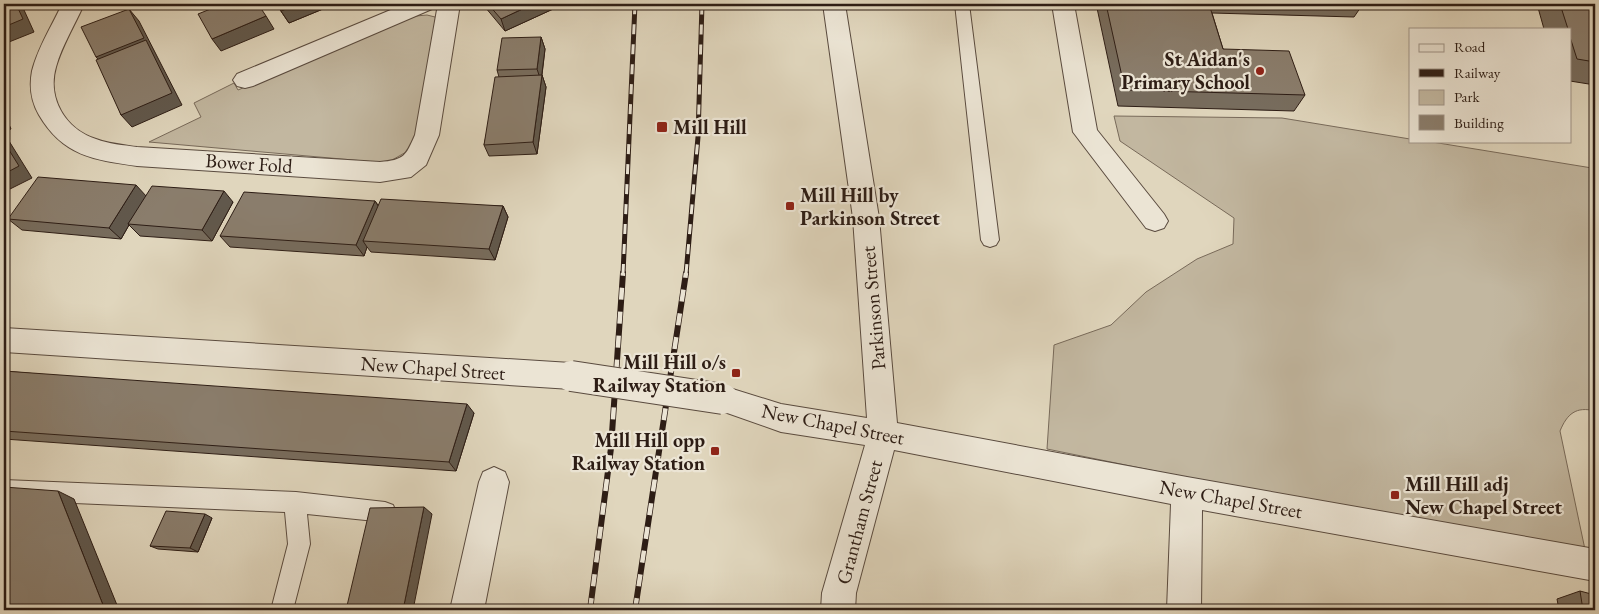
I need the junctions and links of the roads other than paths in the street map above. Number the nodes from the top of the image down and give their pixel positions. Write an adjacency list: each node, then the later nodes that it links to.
1 (73, 4): 3 (street, Bower Fold)
2 (424, 4): 7 (street)
3 (449, 4)
4 (834, 4): 11 (street, Parkinson Street)
5 (962, 4): 9 (lane)
6 (1062, 4): 8 (street)
7 (245, 80)
8 (1155, 221)
9 (990, 240)
10 (4, 340): 11 (street, New Chapel Street, bridge)
11 (883, 434): 14 (street, New Chapel Street); 20 (street, Grantham Street)
12 (494, 482): 19 (street)
13 (4, 490): 15 (lane)
14 (1187, 492): 17 (street, New Chapel Street); 21 (street)
15 (296, 502): 16 (lane); 18 (lane)
16 (385, 512)
17 (1595, 565)
18 (282, 610)
19 (467, 610)
20 (838, 610)
21 (1184, 610)

